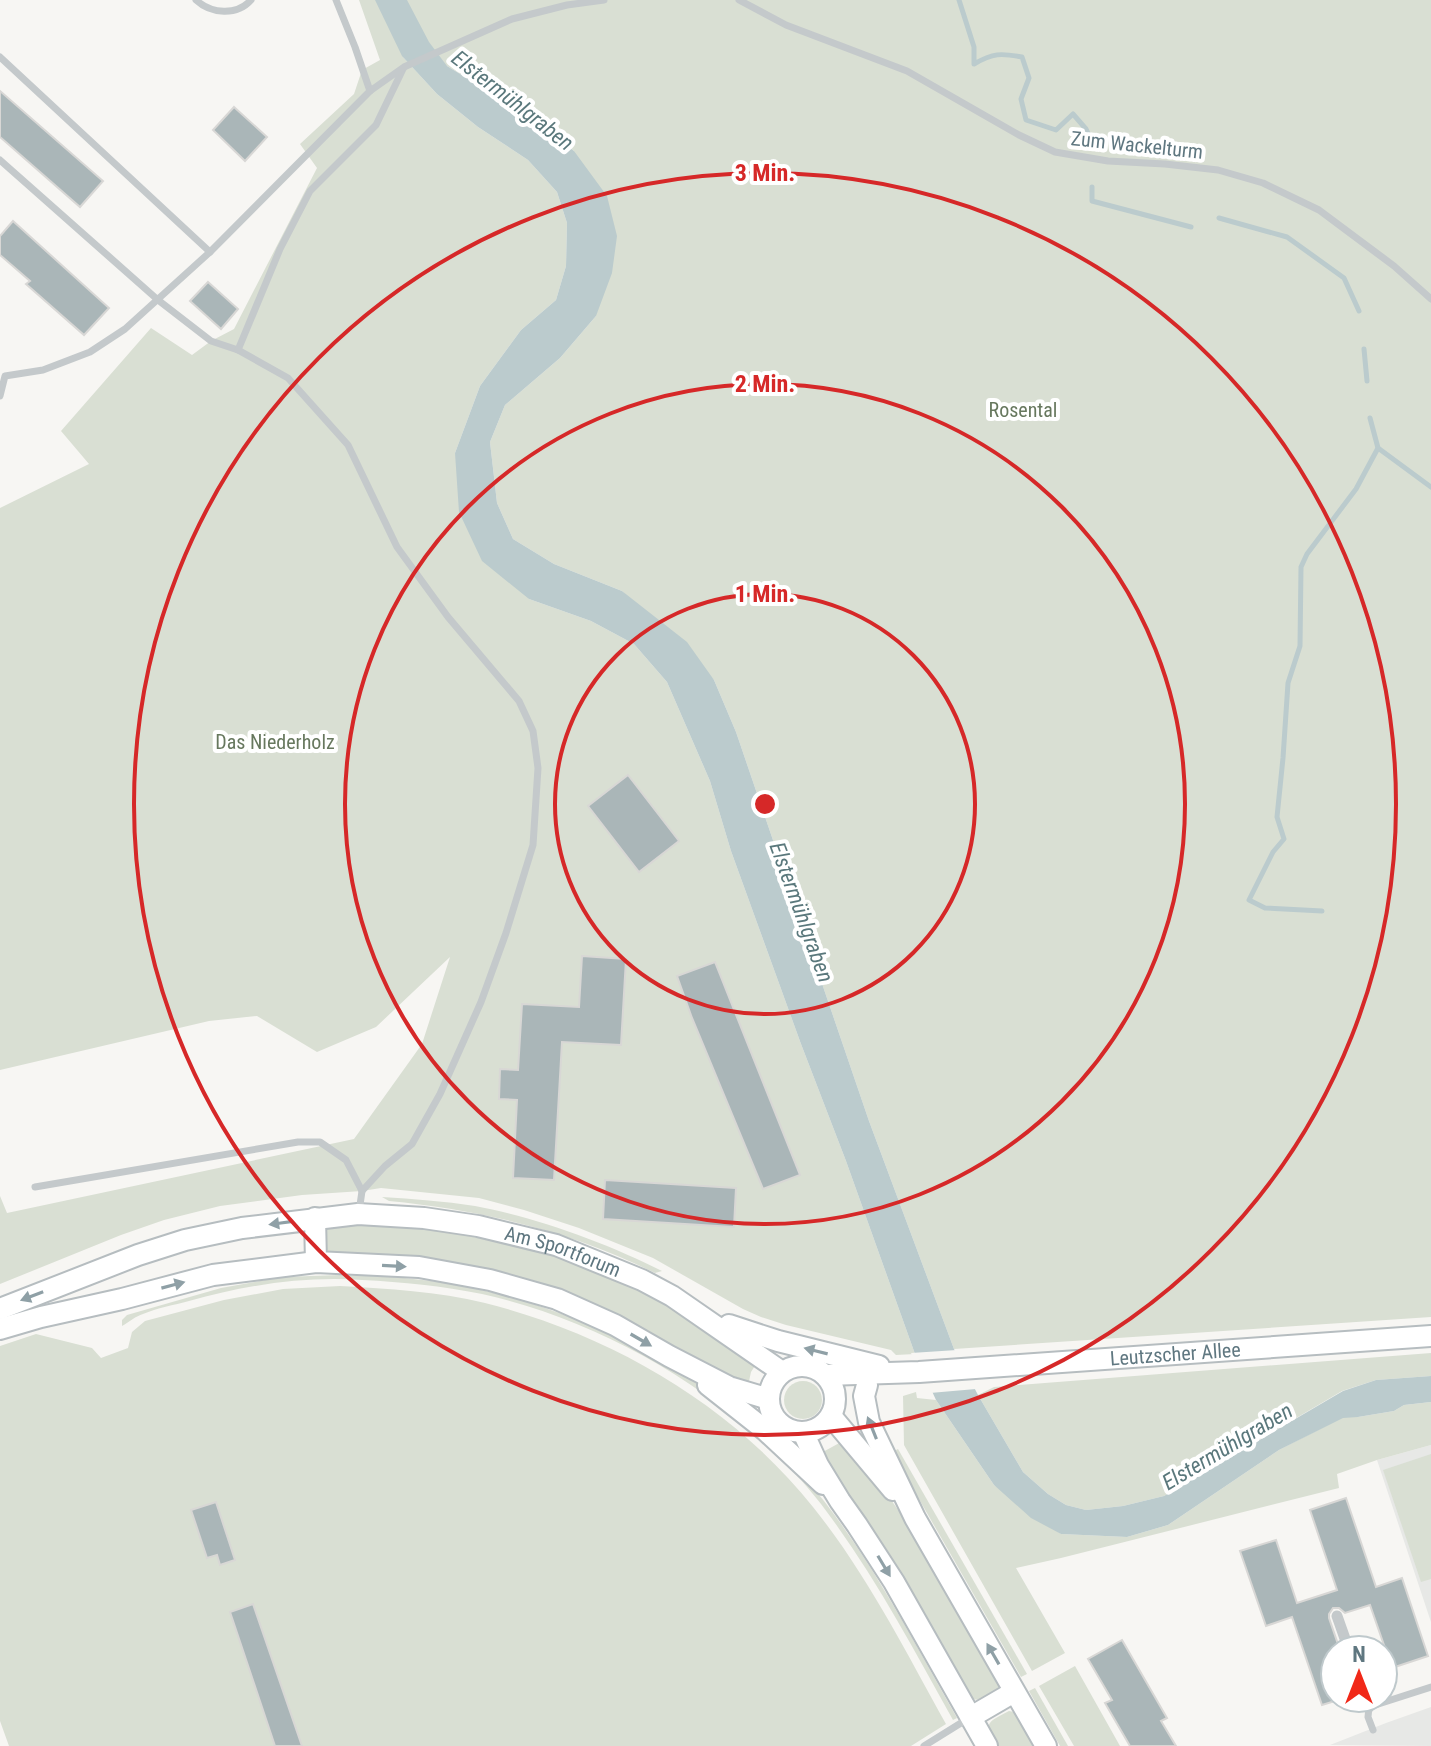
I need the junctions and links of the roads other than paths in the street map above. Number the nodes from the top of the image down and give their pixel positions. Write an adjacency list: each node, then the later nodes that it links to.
1 (196, 0): 2 (lane)
2 (251, 0)
3 (336, 0): 8 (lane)
4 (604, 0): 7 (lane)
5 (739, 0): 11 (lane, Zum Wackelturm)
6 (0, 57): 10 (lane)
7 (404, 67): 8 (lane); 13 (lane)
8 (370, 91): 10 (lane)
9 (0, 160): 12 (lane)
10 (210, 252): 12 (lane)
11 (1431, 299)
12 (158, 300): 13 (lane); 14 (lane)
13 (238, 350): 17 (lane)
14 (2, 372): 15 (lane)
15 (0, 396)
16 (35, 1187): 17 (lane)
17 (362, 1191): 18 (lane)
18 (358, 1214): 19 (main road, Am Sportforum); 22 (main road, Am Sportforum)
19 (315, 1218): 20 (main road); 21 (main road, Am Sportforum, one-way to 21)
20 (316, 1262): 21 (main road, Am Sportforum, one-way to 20); 26 (main road, Am Sportforum, one-way to 26)
21 (96, 1287): 23 (main road, Am Sportforum, one-way to 23); 24 (main road, Am Sportforum)
22 (672, 1296): 27 (main road, Am Sportforum); 28 (main road, Leutzscher Allee, one-way to 22)
23 (0, 1309)
24 (0, 1329)
25 (1431, 1336): 28 (main road, Leutzscher Allee)
26 (669, 1356): 31 (main road, Am Sportforum); 34 (main road, Am Sportforum)
27 (782, 1372): 29 (main road); 31 (main road)
28 (919, 1372): 29 (main road, Leutzscher Allee); 30 (main road, Leutzscher Allee)
29 (826, 1375): 32 (main road)
30 (867, 1385): 32 (main road, Leutzscher Allee); 35 (main road, one-way to 30)
31 (769, 1399): 33 (main road)
32 (833, 1406): 33 (main road); 35 (main road)
33 (803, 1432): 34 (main road, Am Sportforum)
34 (840, 1501): 42 (main road, Am Sportforum, one-way to 42)
35 (915, 1518): 39 (main road, one-way to 35)
36 (1337, 1616): 37 (street)
37 (1343, 1634)
38 (1431, 1687): 40 (lane)
39 (1014, 1692): 42 (main road); 46 (main road)
40 (1399, 1695)
41 (1368, 1714): 43 (lane)
42 (971, 1717): 44 (lane); 45 (main road, Am Sportforum)
43 (1373, 1730)
44 (924, 1746)
45 (987, 1746)
46 (1046, 1746)

